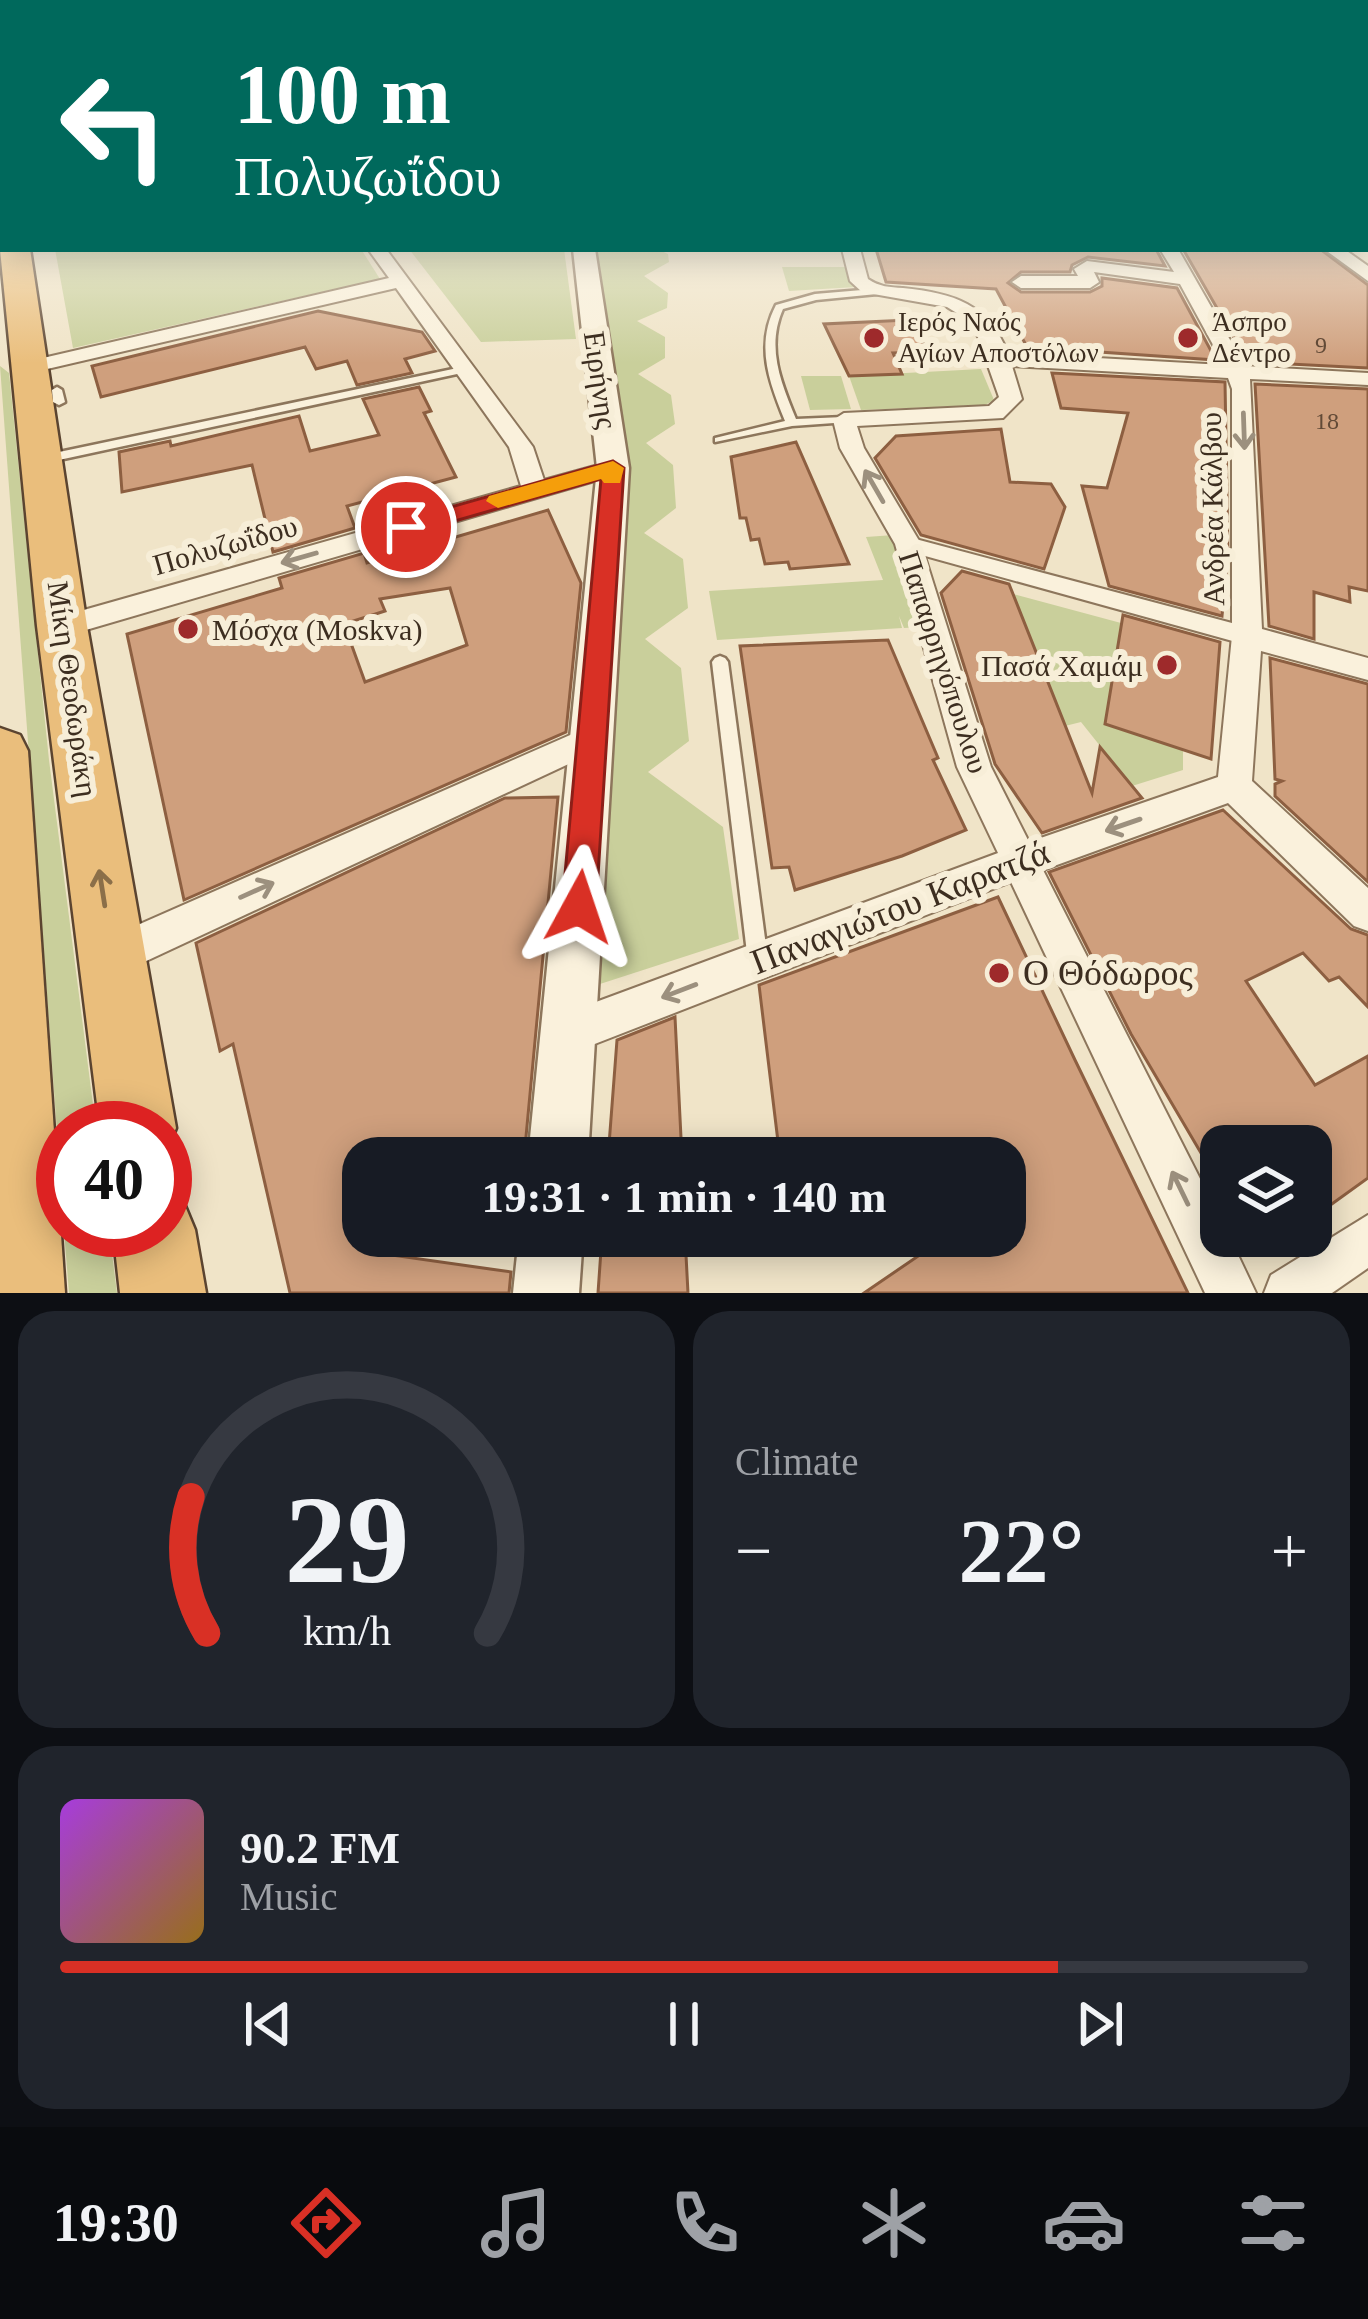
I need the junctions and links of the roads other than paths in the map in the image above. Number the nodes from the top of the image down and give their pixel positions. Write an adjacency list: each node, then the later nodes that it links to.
1 (379, 252): 9 (street)
2 (584, 252): 21 (street, Ειρήνης)
3 (852, 252): 11 (street)
4 (1171, 252): 8 (street, Ανδρέα Κάλβου)
5 (1337, 252): 7 (street)
6 (20, 253): 16 (highway, Μίκη Θεοδωράκη)
7 (1368, 275)
8 (1189, 280): 10 (street); 14 (street, Ανδρέα Κάλβου)
9 (398, 282): 13 (street); 16 (street)
10 (1021, 282)
11 (874, 292): 12 (street); 18 (lane)
12 (1000, 359): 14 (street); 17 (street)
13 (467, 369): 20 (lane); 22 (street)
14 (1238, 372): 15 (street); 25 (street, Ανδρέα Κάλβου, one-way to 25)
15 (1368, 379)
16 (49, 386): 20 (highway, Μίκη Θεοδωράκη)
17 (844, 420): 18 (lane); 23 (street, Παπαρρηγόπουλου, one-way to 17)
18 (792, 423): 19 (lane)
19 (719, 440)
20 (42, 460): 24 (highway, Μίκη Θεοδωράκη)
21 (613, 468): 22 (street, Πολυζωΐδου); 28 (street, Ειρήνης)
22 (536, 490): 24 (street, Πολυζωΐδου, one-way to 24)
23 (908, 544): 25 (street); 31 (street, Παπαρρηγόπουλου)
24 (62, 626): 33 (highway, Μίκη Θεοδωράκη, one-way to 24)
25 (1246, 636): 27 (street); 29 (street, Ανδρέα Κάλβου)
26 (719, 651): 34 (lane)
27 (1368, 669)
28 (593, 739): 33 (street, one-way to 28); 35 (street, Ειρήνης)
29 (1234, 786): 31 (street, Παναγιώτου Καρατζά, one-way to 31); 32 (street)
30 (1, 793): 41 (highway)
31 (1022, 861): 34 (street, Παναγιώτου Καρατζά); 44 (street, Παπαρρηγόπουλου, one-way to 31)
32 (1368, 913)
33 (112, 956): 36 (highway, Μίκη Θεοδωράκη)
34 (758, 961): 35 (street, Παναγιώτου Καρατζά, one-way to 35)
35 (568, 1033): 37 (street, Ειρήνης)
36 (134, 1101)
37 (560, 1137)
38 (1368, 1238): 45 (street)
39 (158, 1257): 42 (highway)
40 (549, 1257): 43 (street)
41 (22, 1293)
42 (163, 1293)
43 (546, 1293)
44 (1231, 1293)
45 (1289, 1293)

